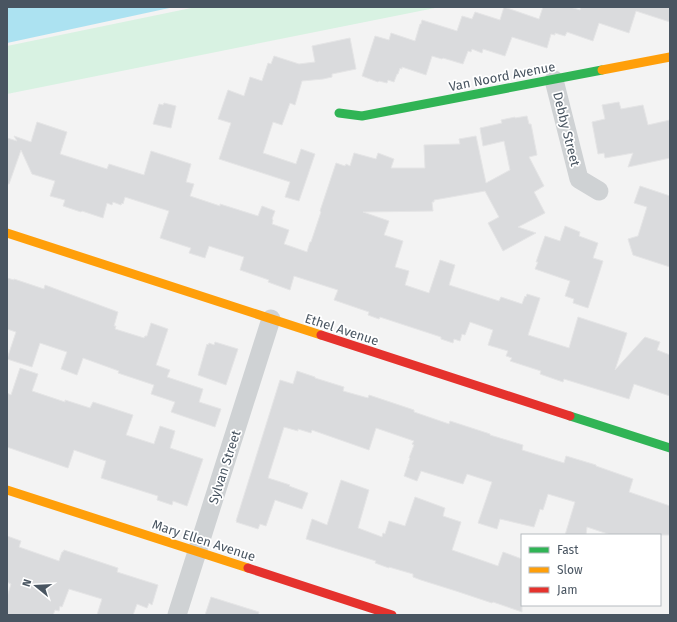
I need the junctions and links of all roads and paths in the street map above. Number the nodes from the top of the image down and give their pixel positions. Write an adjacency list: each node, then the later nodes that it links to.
1 (670, 58): 2 (street, Van Noord Avenue)
2 (554, 80): 3 (street, Van Noord Avenue); 4 (street, Debby Street)
3 (339, 113)
4 (599, 191)
5 (7, 233): 6 (street, Ethel Avenue)
6 (271, 320): 7 (street, Ethel Avenue); 9 (street, Sylvan Street)
7 (670, 448)
8 (7, 490): 9 (street, Mary Ellen Avenue)
9 (198, 551): 10 (street, Sylvan Street); 11 (street, Mary Ellen Avenue)
10 (177, 615)
11 (392, 615)

